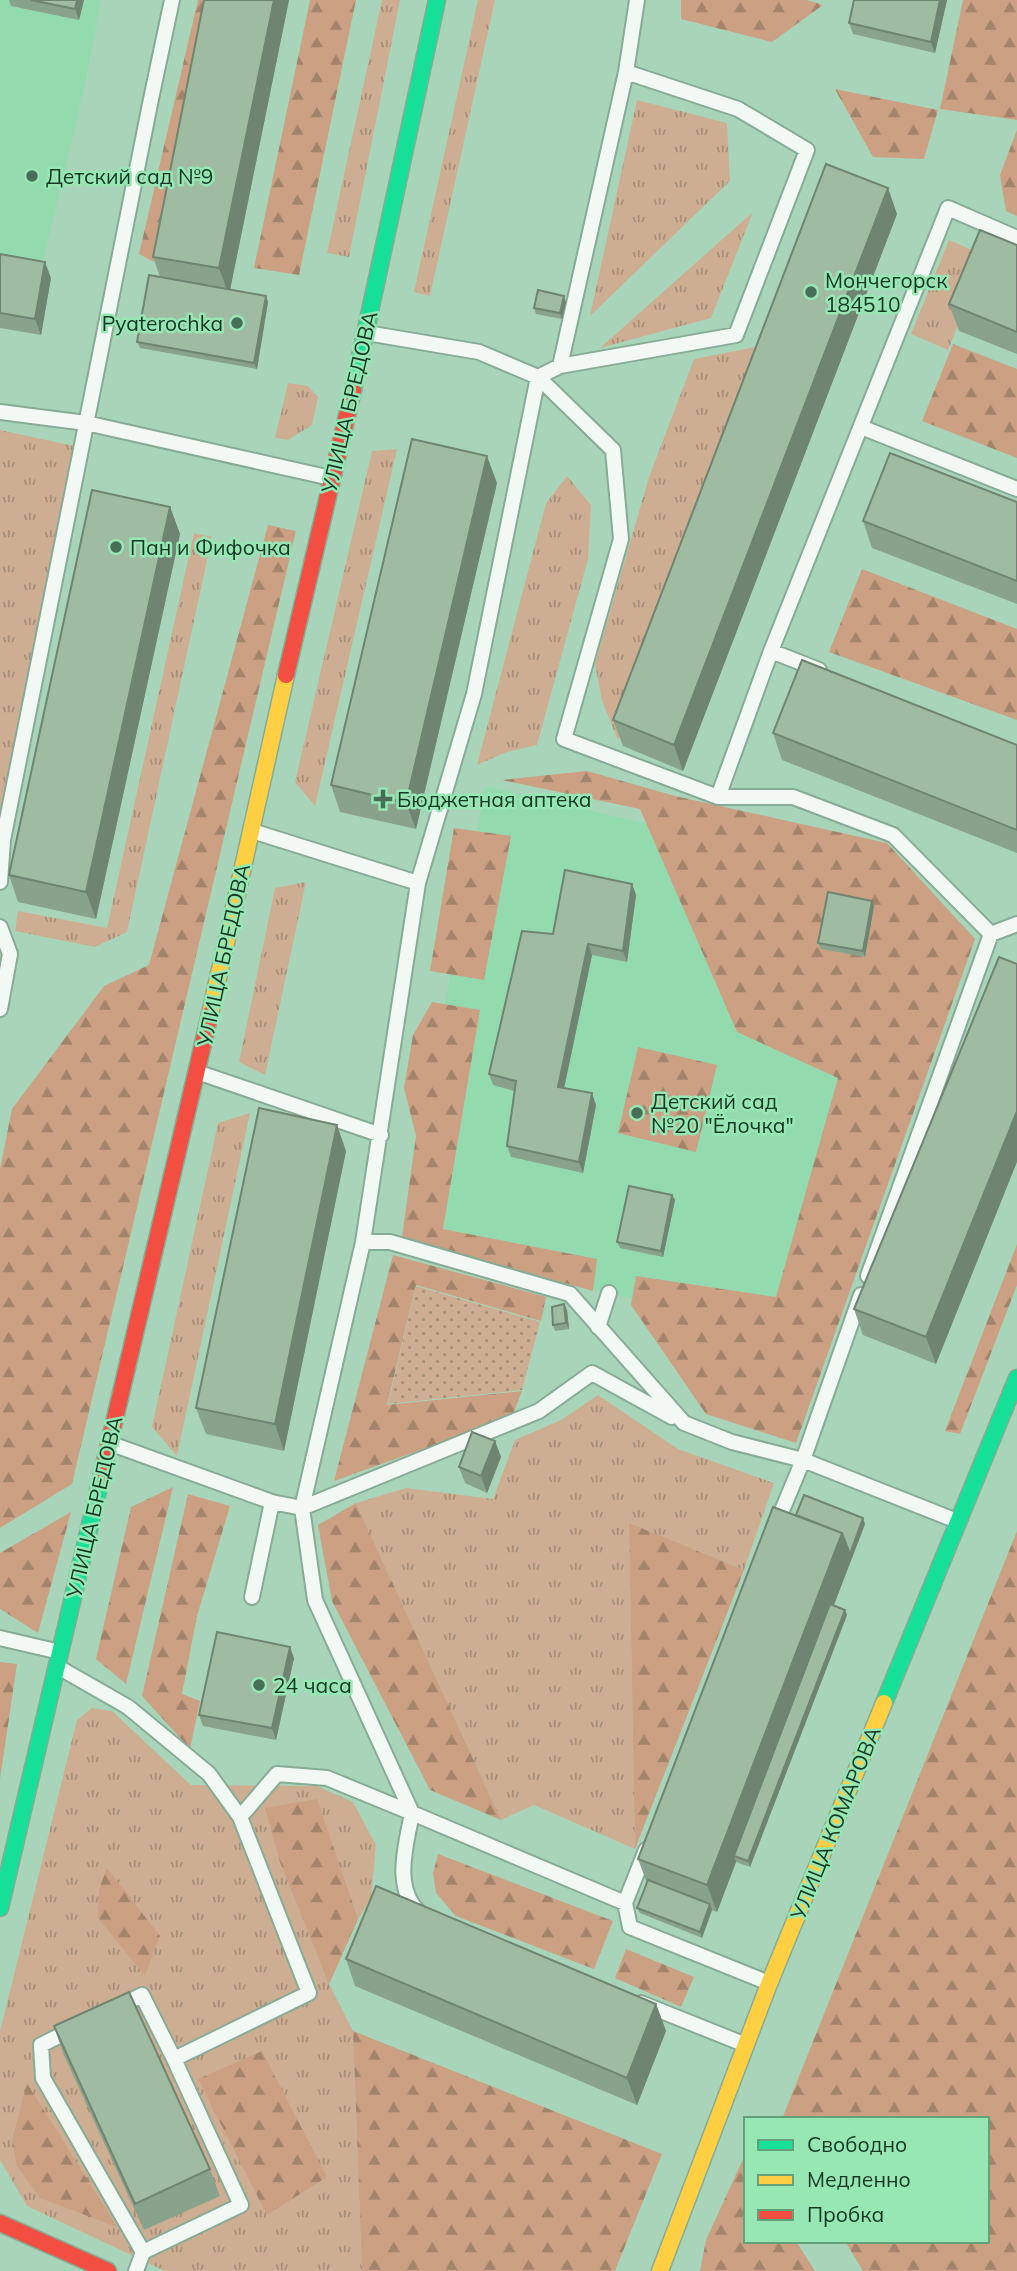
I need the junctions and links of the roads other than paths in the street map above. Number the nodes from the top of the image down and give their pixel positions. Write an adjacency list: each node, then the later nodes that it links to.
1 (172, 0): 10 (lane)
2 (437, 0): 6 (main road, УЛИЦА БРЕДОВА)
3 (637, 0): 4 (lane)
4 (626, 72): 7 (lane); 7 (lane)
5 (1017, 237): 11 (lane)
6 (366, 333): 8 (lane); 12 (main road, УЛИЦА БРЕДОВА)
7 (559, 366): 8 (lane)
8 (538, 377): 16 (lane); 20 (lane)
9 (0, 412): 10 (lane)
10 (86, 423): 12 (lane); 18 (lane)
11 (861, 427): 13 (lane); 14 (lane)
12 (332, 478): 17 (main road, УЛИЦА БРЕДОВА)
13 (1017, 489)
14 (771, 651): 15 (lane); 16 (lane)
15 (836, 677)
16 (718, 797): 23 (lane)
17 (250, 830): 20 (lane); 26 (main road, УЛИЦА БРЕДОВА)
18 (1, 840): 19 (lane)
19 (0, 882)
20 (418, 883): 27 (lane)
21 (1017, 924): 23 (lane)
22 (0, 927): 24 (lane)
23 (990, 934): 34 (lane)
24 (5, 952): 25 (lane)
25 (0, 1009)
26 (197, 1072): 27 (lane); 33 (main road, УЛИЦА БРЕДОВА)
27 (381, 1135): 28 (lane)
28 (363, 1242): 30 (lane); 36 (lane)
29 (609, 1293): 30 (lane)
30 (598, 1327): 32 (lane)
31 (1017, 1378): 37 (main road, УЛИЦА КОМАРОВА)
32 (684, 1423): 34 (lane); 36 (lane)
33 (108, 1443): 35 (lane); 41 (main road, УЛИЦА БРЕДОВА)
34 (803, 1460): 37 (lane); 38 (lane)
35 (272, 1502): 36 (lane); 39 (lane)
36 (302, 1508): 42 (lane)
37 (958, 1521): 48 (main road, УЛИЦА КОМАРОВА)
38 (772, 1536)
39 (252, 1597)
40 (0, 1638): 41 (lane)
41 (59, 1660): 43 (lane); 46 (main road, УЛИЦА БРЕДОВА)
42 (412, 1813): 43 (lane); 45 (lane); 47 (lane)
43 (240, 1817): 53 (lane)
44 (650, 1840): 45 (lane)
45 (625, 1903): 48 (lane)
46 (0, 1908)
47 (435, 1920)
48 (769, 1983): 52 (main road, УЛИЦА КОМАРОВА)
49 (627, 1997): 52 (lane)
50 (108, 2011): 53 (lane)
51 (86, 2023): 55 (lane)
52 (746, 2045): 58 (main road, УЛИЦА КОМАРОВА)
53 (173, 2059): 55 (lane)
54 (0, 2223): 56 (main road)
55 (143, 2252): 57 (lane)
56 (108, 2271)
57 (136, 2271)
58 (660, 2271)

